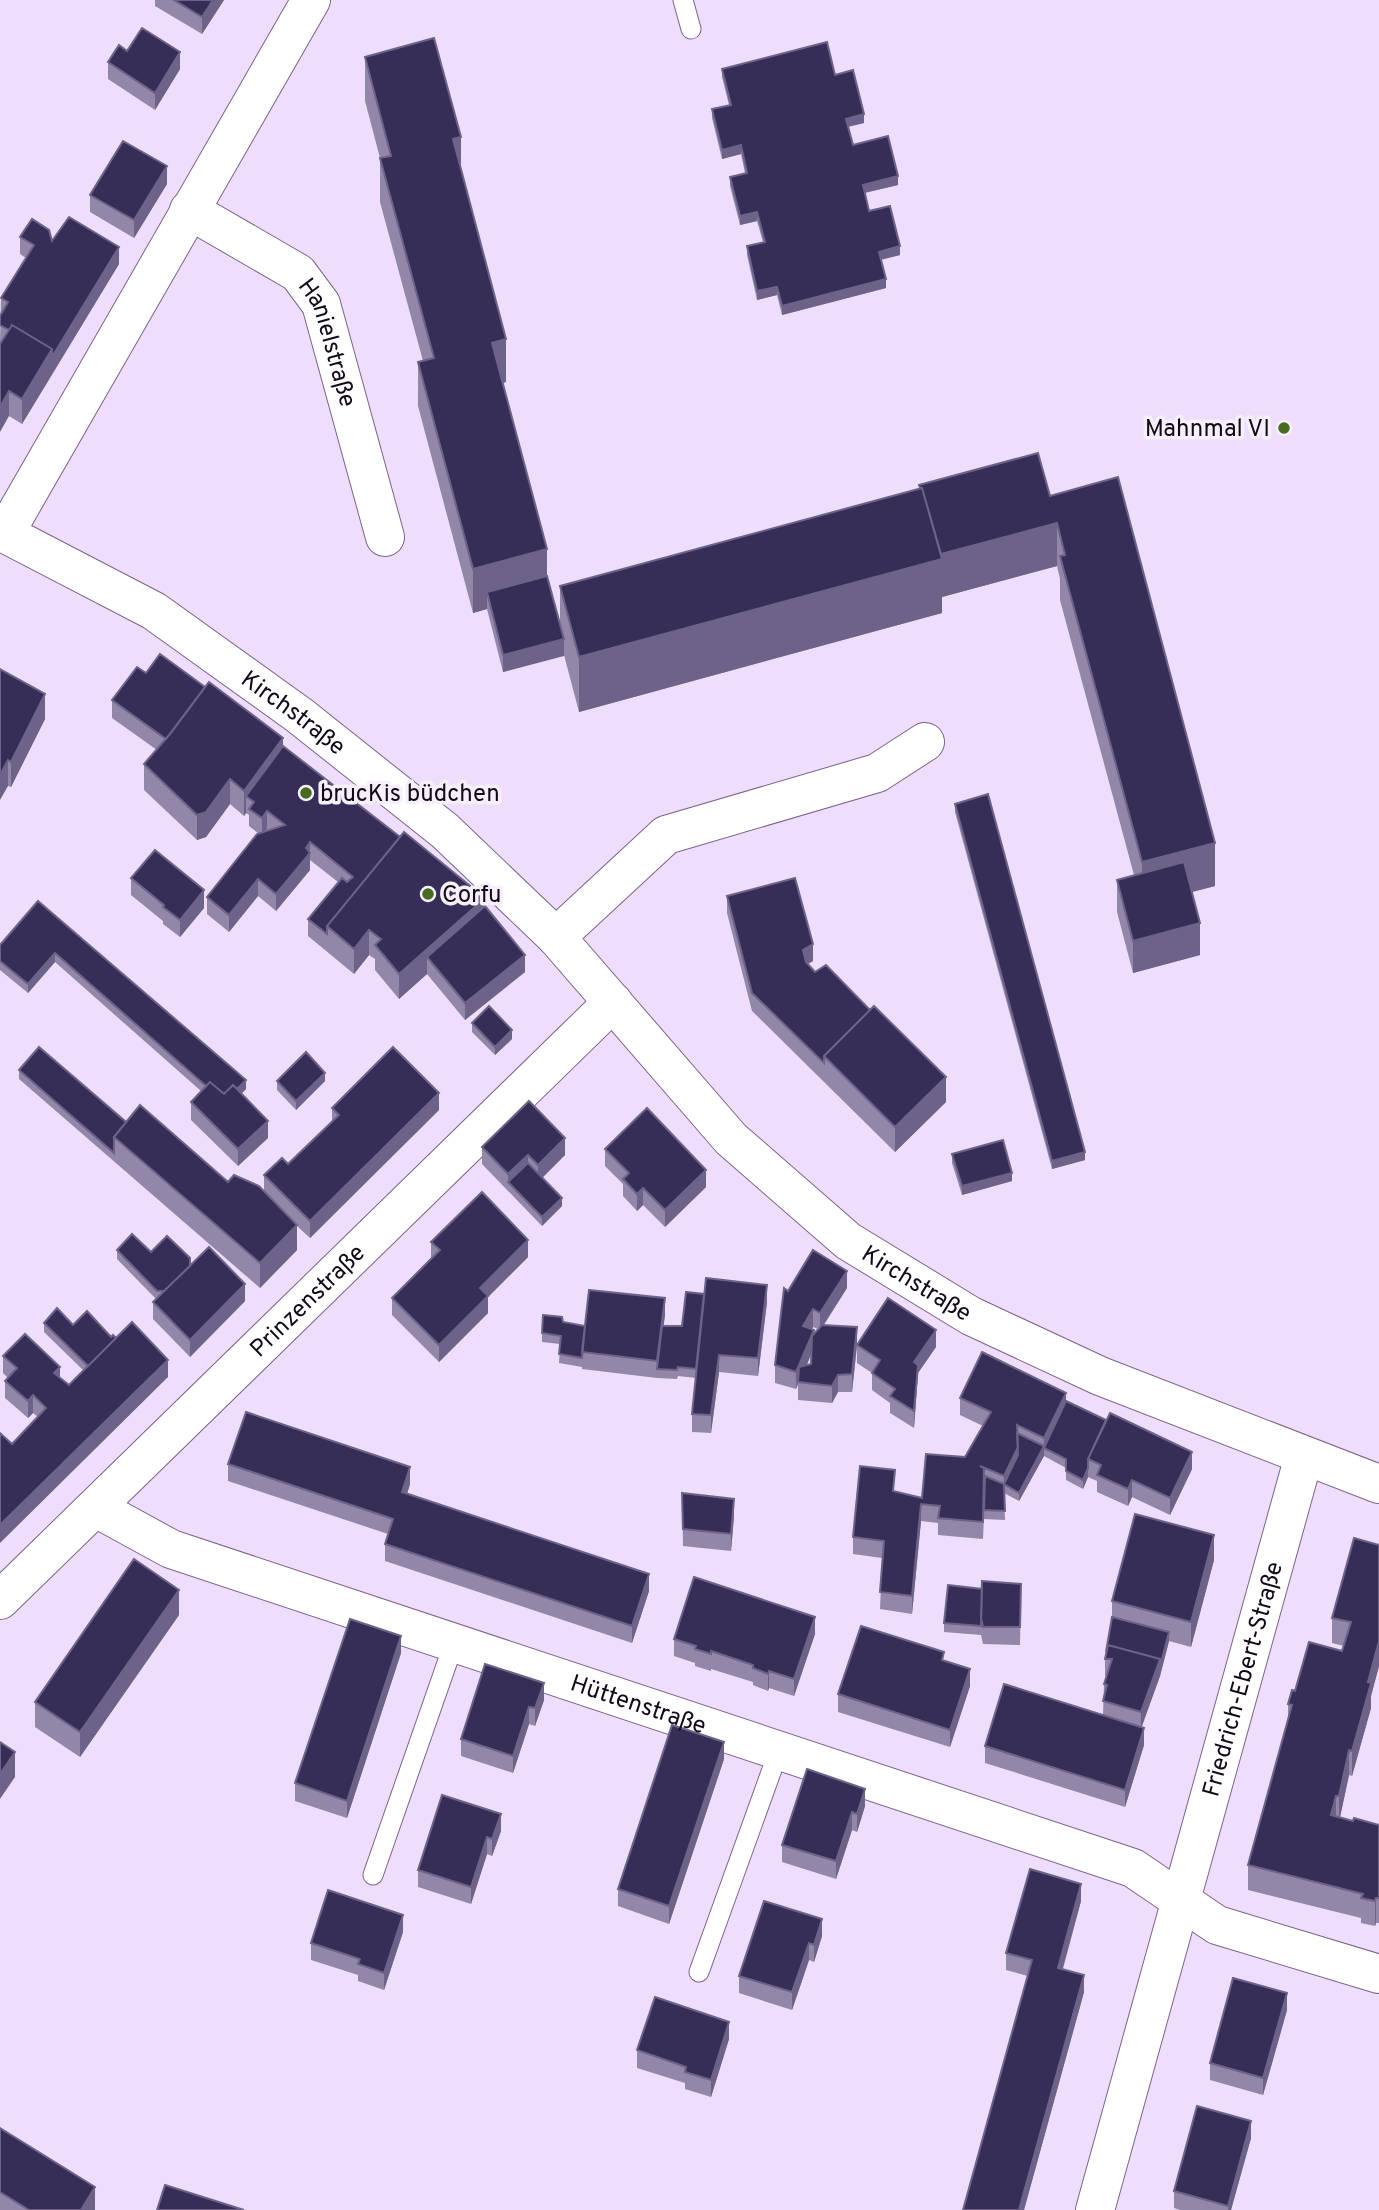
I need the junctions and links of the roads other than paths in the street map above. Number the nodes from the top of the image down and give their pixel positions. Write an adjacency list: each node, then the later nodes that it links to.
1 (311, 0): 4 (street)
2 (683, 0): 3 (lane)
3 (691, 29)
4 (189, 210): 5 (street); 6 (street, Hanielstraße)
5 (2, 532): 8 (street, Kirchstraße)
6 (385, 537)
7 (925, 742): 8 (street)
8 (556, 937): 9 (street, Kirchstraße)
9 (613, 1002): 10 (street, Kirchstraße); 12 (street, Prinzenstraße)
10 (1304, 1457): 11 (street, Kirchstraße); 17 (street, Friedrich-Ebert-Straße)
11 (1379, 1484)
12 (96, 1508): 13 (street, Prinzenstraße); 14 (street, Hüttenstraße)
13 (0, 1600)
14 (454, 1643): 15 (street, Hüttenstraße); 16 (lane)
15 (779, 1750): 17 (street, Hüttenstraße); 18 (lane)
16 (373, 1875)
17 (1180, 1901): 19 (street); 20 (street, Friedrich-Ebert-Straße)
18 (699, 1972)
19 (1379, 1974)
20 (1095, 2210)

